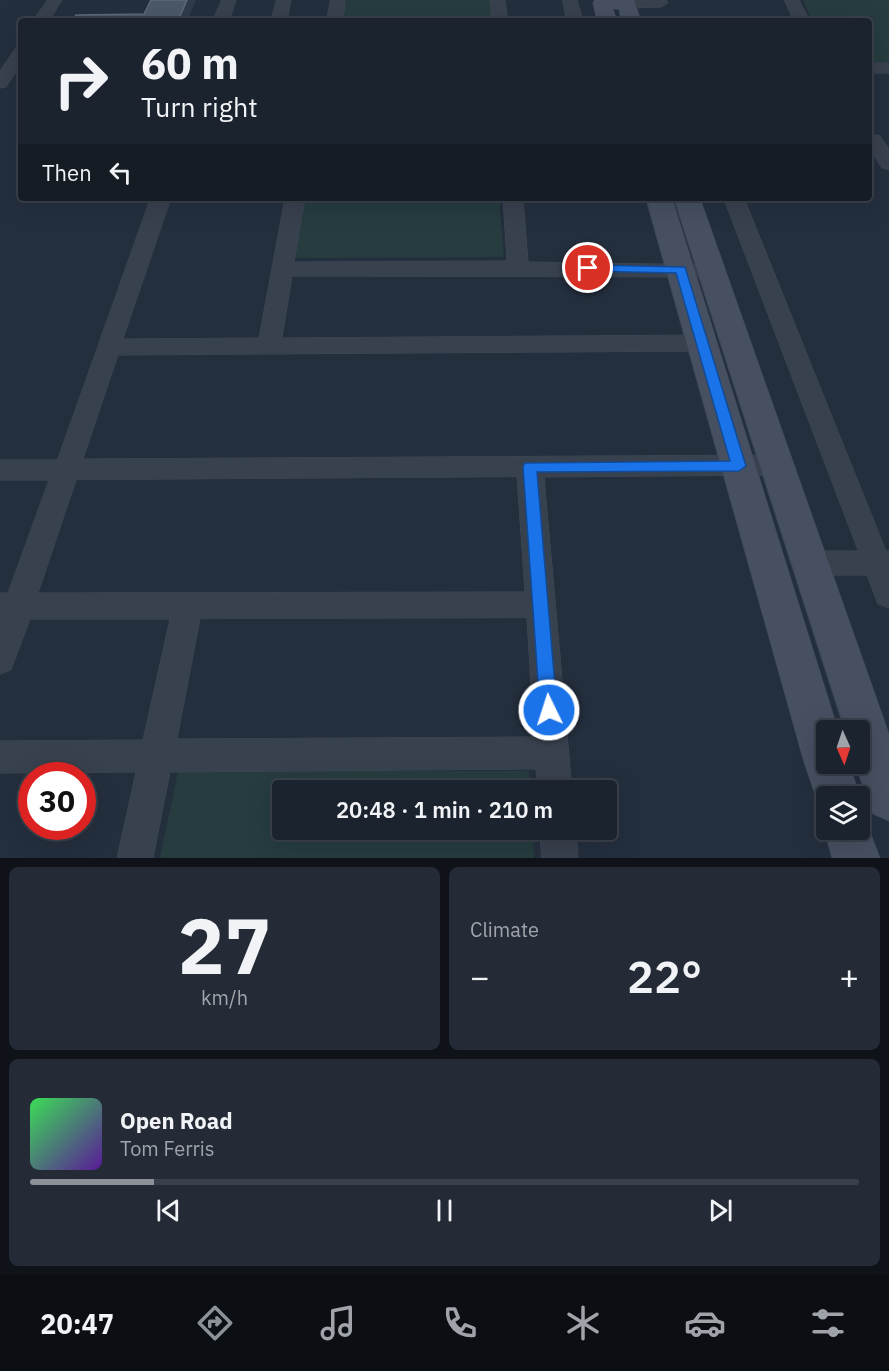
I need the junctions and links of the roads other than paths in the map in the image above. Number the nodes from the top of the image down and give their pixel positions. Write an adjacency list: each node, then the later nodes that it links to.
1 (55, 0): 11 (street)
2 (229, 0): 12 (street)
3 (284, 0): 13 (street)
4 (338, 0): 14 (street)
5 (498, 0): 15 (street)
6 (570, 0): 16 (street)
7 (792, 0): 18 (street)
8 (661, 2): 10 (street); 17 (street)
9 (603, 8): 10 (street)
10 (628, 8)
11 (43, 18)
12 (222, 18)
13 (280, 18)
14 (335, 18)
15 (500, 18)
16 (574, 18)
17 (667, 18)
18 (801, 18)
19 (0, 48): 20 (street)
20 (18, 54)
21 (18, 58): 24 (street)
22 (872, 68): 23 (street)
23 (889, 68)
24 (0, 83)
25 (0, 89): 26 (street)
26 (18, 89)
27 (877, 140): 28 (street)
28 (889, 164)
29 (159, 201): 40 (street)
30 (294, 201): 36 (street)
31 (513, 201): 35 (street)
32 (661, 201): 37 (street)
33 (687, 201): 37 (street)
34 (735, 201): 47 (street)
35 (518, 268): 36 (street); 37 (street)
36 (282, 269): 39 (street)
37 (696, 269): 38 (street); 41 (street)
38 (702, 343): 39 (street); 42 (street)
39 (269, 346): 40 (street)
40 (109, 347): 44 (street)
41 (777, 465): 42 (street); 46 (street)
42 (739, 466): 43 (street); 53 (street)
43 (530, 467): 44 (street); 50 (street)
44 (66, 469): 45 (street); 51 (street)
45 (0, 470)
46 (810, 563): 47 (street); 58 (street)
47 (883, 563): 48 (street)
48 (889, 595)
49 (188, 605): 50 (street); 51 (street); 56 (street)
50 (541, 605): 54 (street)
51 (9, 606): 52 (street)
52 (0, 660)
53 (816, 726)
54 (552, 753): 56 (street); 57 (street)
55 (0, 757): 56 (street)
56 (156, 757): 61 (street)
57 (554, 780)
58 (889, 798)
59 (559, 840): 62 (street)
60 (850, 840): 63 (street)
61 (135, 858)
62 (560, 858)
63 (856, 858)

